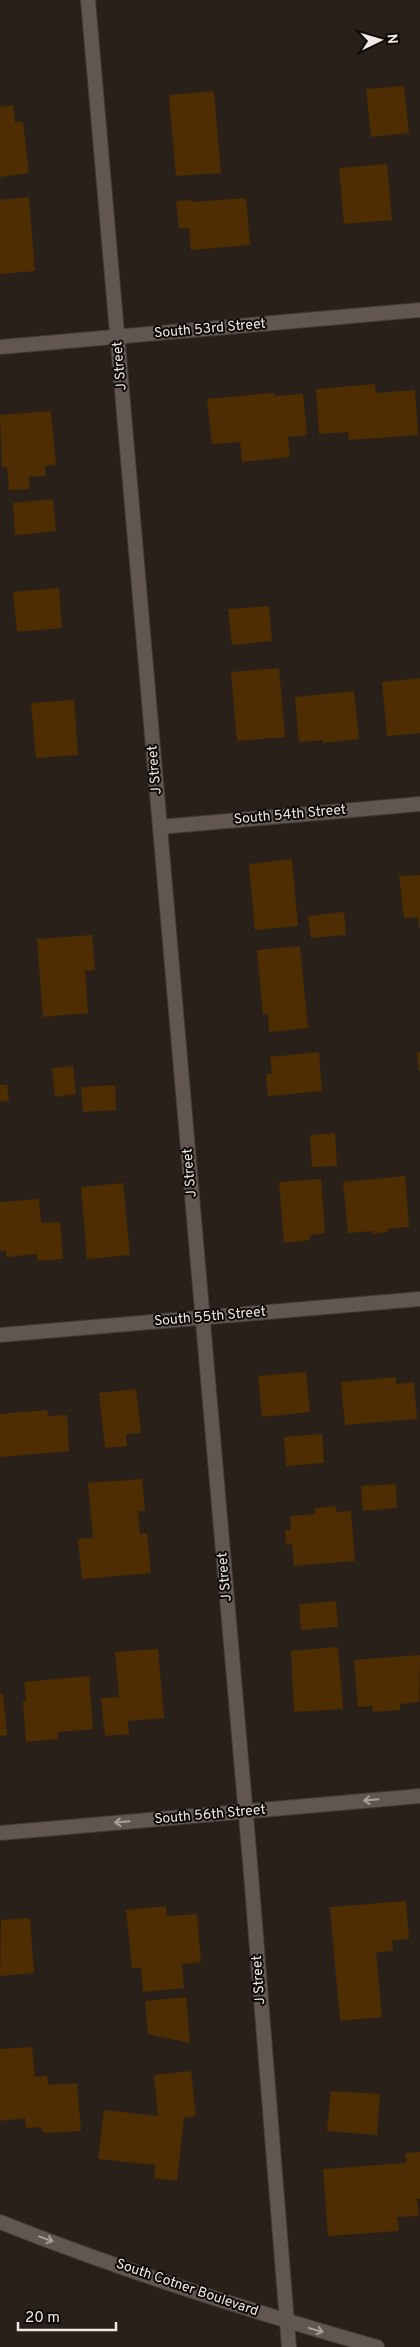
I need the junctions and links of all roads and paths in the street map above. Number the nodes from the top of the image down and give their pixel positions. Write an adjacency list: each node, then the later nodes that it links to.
1 (88, 0): 3 (street, J Street)
2 (420, 310): 3 (street, South 53rd Street)
3 (117, 337): 4 (street, South 53rd Street); 6 (street, J Street)
4 (0, 347)
5 (420, 804): 6 (street, South 54th Street)
6 (160, 827): 8 (street, J Street)
7 (420, 1299): 8 (street, South 55th Street)
8 (202, 1318): 9 (street, South 55th Street); 11 (street, J Street)
9 (0, 1335)
10 (420, 1796): 11 (street, South 56th Street, one-way to 11)
11 (245, 1812): 12 (street, South 56th Street, one-way to 12); 14 (street, J Street)
12 (0, 1833)
13 (0, 2222): 14 (street, South Cotner Boulevard, one-way to 14)
14 (285, 2321): 15 (street, J Street); 16 (street, South Cotner Boulevard, one-way to 16)
15 (289, 2347)
16 (377, 2347)

